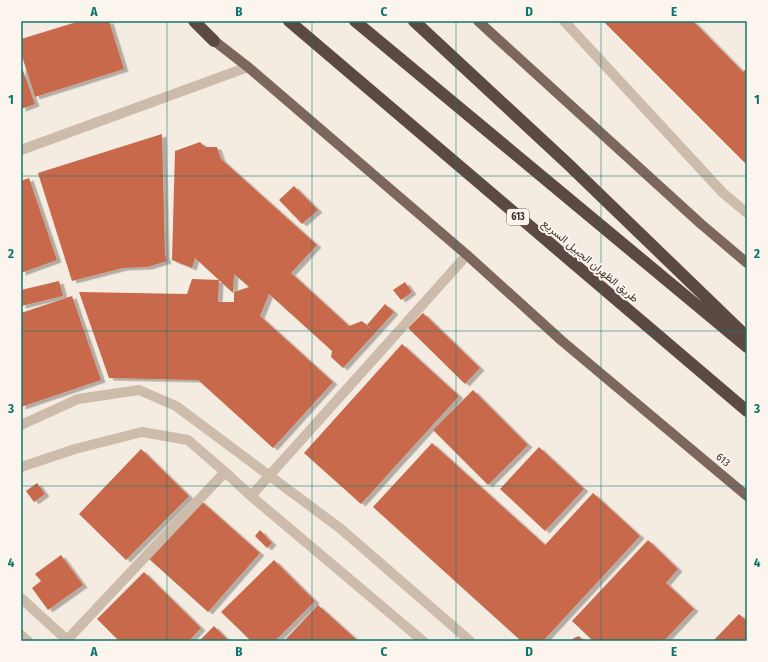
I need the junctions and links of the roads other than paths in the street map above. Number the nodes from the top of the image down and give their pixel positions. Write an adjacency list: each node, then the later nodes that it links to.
1 (188, 21): 8 (main road, 613)
2 (194, 21): 8 (highway)
3 (289, 21): 16 (highway, طريق الظهران الجبيل السريع / 613)
4 (355, 21): 15 (highway)
5 (414, 21): 14 (highway)
6 (478, 21): 13 (main road)
7 (564, 21): 11 (street)
8 (214, 41): 9 (main road, 613)
9 (248, 67): 10 (street); 12 (main road, 613)
10 (21, 150)
11 (747, 213)
12 (467, 255): 20 (street); 22 (main road, 613)
13 (747, 263)
14 (747, 337)
15 (747, 347)
16 (747, 411)
17 (21, 425): 20 (street)
18 (21, 467): 19 (street)
19 (225, 472): 21 (street); 26 (street)
20 (269, 476): 21 (street); 28 (street)
21 (251, 496): 27 (street)
22 (747, 496)
23 (21, 598): 26 (street)
24 (21, 634): 25 (street)
25 (28, 641)
26 (67, 641)
27 (423, 641)
28 (470, 641)

